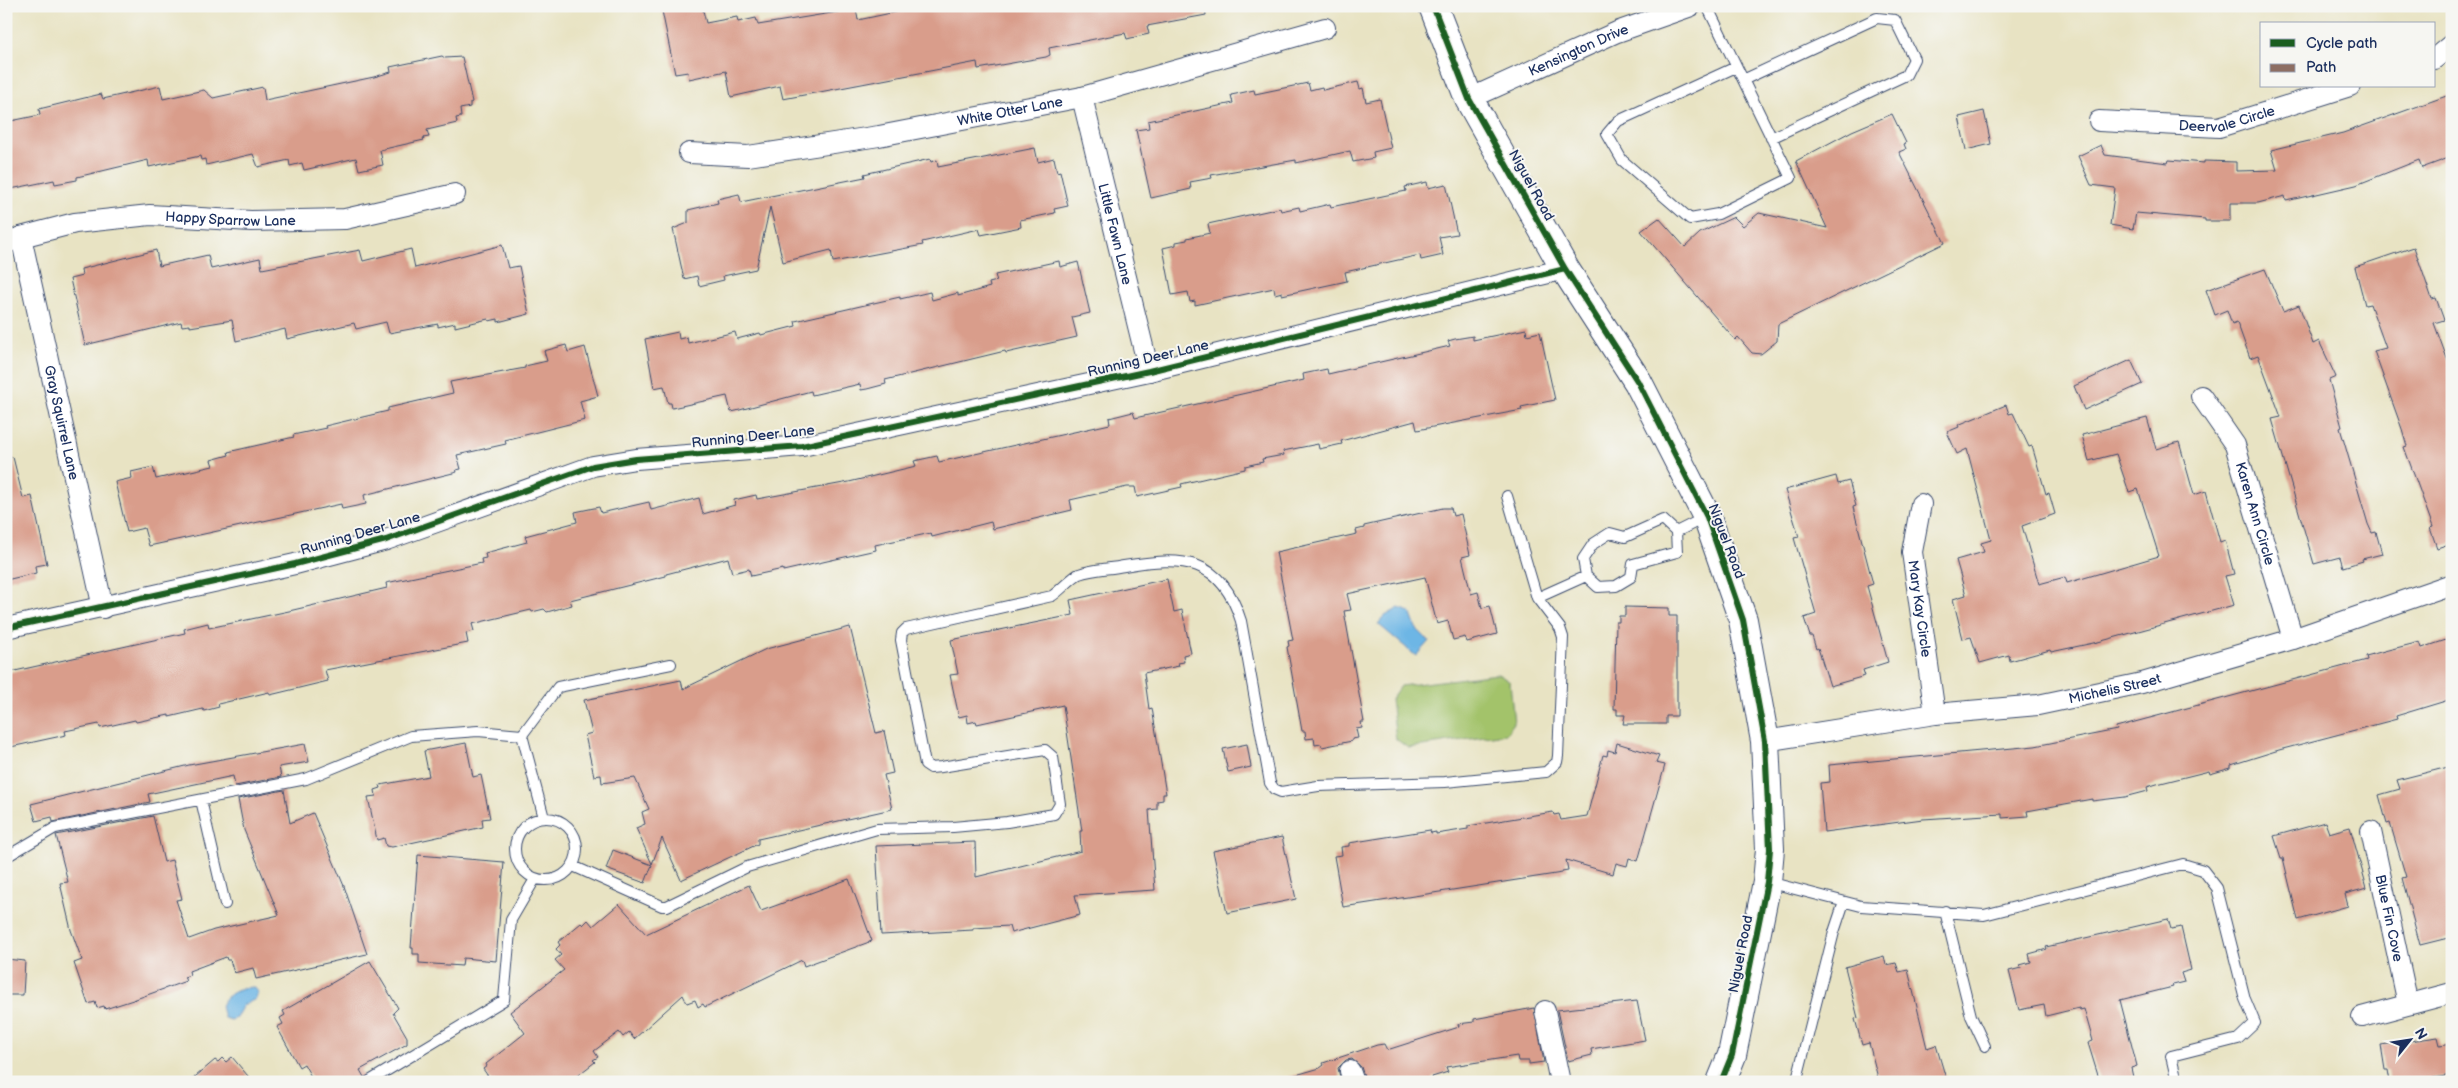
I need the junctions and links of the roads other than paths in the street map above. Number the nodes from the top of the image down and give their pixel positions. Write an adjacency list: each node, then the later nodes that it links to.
1 (1433, 6): 11 (main road, Niguel Road)
2 (1690, 6): 11 (street, Kensington Drive)
3 (1707, 6): 7 (lane)
4 (1325, 28): 10 (street, White Otter Lane)
5 (2452, 44): 6 (street)
6 (2436, 57)
7 (1736, 66): 8 (lane); 13 (lane)
8 (1743, 80): 13 (lane); 13 (lane)
9 (2344, 88): 12 (street, Deervale Circle)
10 (1082, 96): 14 (street, White Otter Lane); 18 (street, Little Fawn Lane)
11 (1469, 99): 17 (main road, Niguel Road)
12 (2099, 121)
13 (1771, 138)
14 (689, 153)
15 (455, 194): 16 (street, Happy Sparrow Lane)
16 (14, 240): 27 (street, Gray Squirrel Lane)
17 (1565, 269): 18 (street, Running Deer Lane); 22 (main road, Niguel Road)
18 (1149, 371): 27 (street, Running Deer Lane)
19 (2201, 396): 29 (street, Karen Ann Circle)
20 (1507, 496): 26 (lane)
21 (1920, 504): 31 (street, Mary Kay Circle)
22 (1707, 517): 23 (lane); 33 (main road, Niguel Road)
23 (1676, 532): 24 (lane); 24 (lane)
24 (1586, 576): 26 (lane)
25 (2452, 584): 29 (street, Michelis Street)
26 (1537, 598): 38 (lane)
27 (103, 608): 28 (street, Running Deer Lane)
28 (6, 628)
29 (2293, 639): 31 (street, Michelis Street)
30 (671, 664): 32 (lane)
31 (1935, 714): 33 (street, Michelis Street)
32 (522, 736): 34 (lane); 35 (lane)
33 (1765, 741): 40 (main road, Niguel Road)
34 (201, 800): 37 (lane); 42 (lane)
35 (544, 818): 38 (lane); 39 (lane)
36 (2371, 831): 45 (street, Blue Fin Cove)
37 (6, 857)
38 (573, 866): 39 (lane)
39 (535, 879): 49 (lane)
40 (1767, 882): 41 (lane); 51 (main road, Niguel Road)
41 (1844, 902): 43 (lane); 52 (lane)
42 (225, 904)
43 (1945, 911): 48 (lane); 53 (lane)
44 (2452, 994): 45 (street)
45 (2408, 1004): 47 (street)
46 (1545, 1011): 50 (street)
47 (2362, 1017)
48 (1985, 1046)
49 (368, 1082)
50 (1560, 1082)
51 (1721, 1082)
52 (1800, 1082)
53 (2177, 1082)

